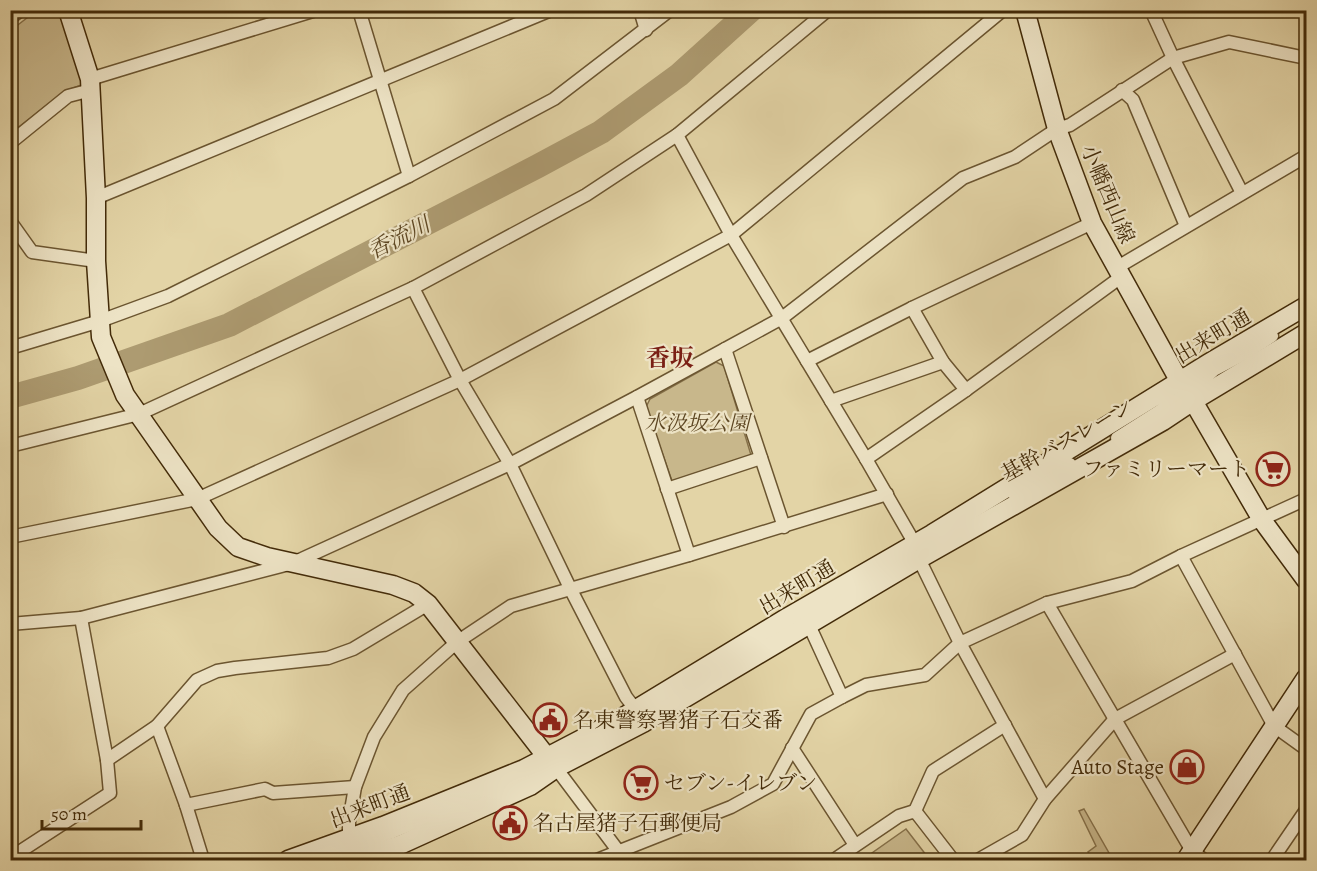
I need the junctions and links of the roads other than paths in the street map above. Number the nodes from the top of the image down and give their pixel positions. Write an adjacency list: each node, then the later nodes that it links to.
1 (21, 10): 12 (street)
2 (68, 10): 17 (main road)
3 (316, 10): 17 (street)
4 (359, 10): 16 (street)
5 (551, 10): 16 (street)
6 (640, 10): 13 (street)
7 (670, 10): 13 (street)
8 (828, 10): 20 (street)
9 (1003, 10): 29 (street)
10 (1025, 10): 19 (main road, 小幡西山線)
11 (1151, 10): 14 (street)
12 (10, 18)
13 (646, 30): 23 (street)
14 (1173, 58): 15 (street); 18 (street); 24 (street)
15 (1306, 58)
16 (381, 81): 23 (street); 25 (street)
17 (90, 85): 21 (street); 25 (main road)
18 (1122, 90): 19 (street); 28 (street)
19 (1057, 129): 27 (main road, 小幡西山線); 36 (street)
20 (676, 135): 29 (street); 32 (street)
21 (10, 143)
22 (1306, 156): 24 (street)
23 (409, 176): 37 (street)
24 (1242, 194): 28 (street)
25 (96, 198): 30 (main road)
26 (10, 221): 30 (street)
27 (1092, 224): 31 (main road, 小幡西山線); 34 (street)
28 (1186, 226): 31 (street)
29 (731, 235): 36 (street); 43 (street)
30 (96, 261): 37 (main road)
31 (1119, 273): 44 (street); 45 (main road, 小幡西山線)
32 (413, 288): 43 (street); 48 (street)
33 (1306, 306): 45 (main road, 出来町通)
34 (912, 308): 41 (street); 42 (street)
35 (1306, 316): 45 (street)
36 (782, 318): 40 (street); 41 (street)
37 (100, 321): 39 (street); 48 (main road)
38 (1306, 333): 45 (main road, 出来町通)
39 (10, 348)
40 (724, 349): 46 (street); 50 (street)
41 (807, 361): 47 (street)
42 (943, 362): 44 (street); 47 (street)
43 (460, 380): 52 (street); 55 (street)
44 (966, 390): 51 (street)
45 (1186, 391): 57 (main road, 小幡西山線); 60 (main road, 出来町通); 60 (main road, 出来町通)
46 (637, 397): 52 (street); 53 (street)
47 (831, 401): 51 (street)
48 (139, 414): 49 (street); 55 (main road)
49 (10, 446)
50 (761, 458): 53 (street); 58 (street)
51 (866, 459): 54 (street)
52 (510, 464): 63 (street); 65 (street)
53 (667, 489): 61 (street)
54 (886, 494): 58 (street); 60 (street)
55 (197, 499): 59 (street); 63 (main road)
56 (1306, 499): 57 (street)
57 (1262, 520): 62 (street); 64 (main road, 小幡西山線)
58 (784, 527): 61 (street)
59 (10, 537)
60 (917, 551): 70 (main road, 出来町通); 72 (street); 76 (main road, 出来町通)
61 (689, 555): 65 (street)
62 (1181, 556): 66 (street); 73 (street)
63 (293, 563): 67 (main road); 68 (street)
64 (1306, 580)
65 (571, 590): 71 (street); 76 (street)
66 (1047, 603): 72 (street); 77 (street)
67 (428, 604): 71 (main road); 79 (street)
68 (81, 618): 69 (street); 83 (street)
69 (10, 624)
70 (809, 625): 75 (street); 84 (main road, 出来町通)
71 (457, 642): 84 (main road); 85 (street)
72 (960, 643): 75 (street); 78 (street)
73 (1235, 654): 77 (street); 80 (street)
74 (1306, 678): 80 (main road)
75 (842, 697): 81 (street)
76 (636, 710): 84 (main road, 出来町通)
77 (1115, 719): 86 (street); 93 (street)
78 (1005, 725): 86 (street); 89 (street)
79 (157, 726): 83 (street); 87 (street)
80 (1274, 726): 82 (street); 93 (main road)
81 (792, 748): 90 (street); 92 (street)
82 (1306, 749)
83 (107, 760): 94 (street)
84 (551, 763): 91 (main road, 出来町通); 91 (main road, 出来町通); 92 (street)
85 (355, 787): 87 (street); 91 (street)
86 (1045, 799): 101 (street)
87 (186, 805): 95 (street)
88 (1306, 810): 102 (street)
89 (915, 811): 90 (street); 100 (street)
90 (855, 845): 99 (street)
91 (348, 854): 96 (main road, 出来町通); 97 (street)
92 (621, 856): 98 (street)
93 (1194, 857)
94 (10, 858)
95 (203, 861)
96 (288, 861)
97 (320, 861)
98 (597, 861)
99 (834, 861)
100 (952, 861)
101 (978, 861)
102 (1272, 861)

